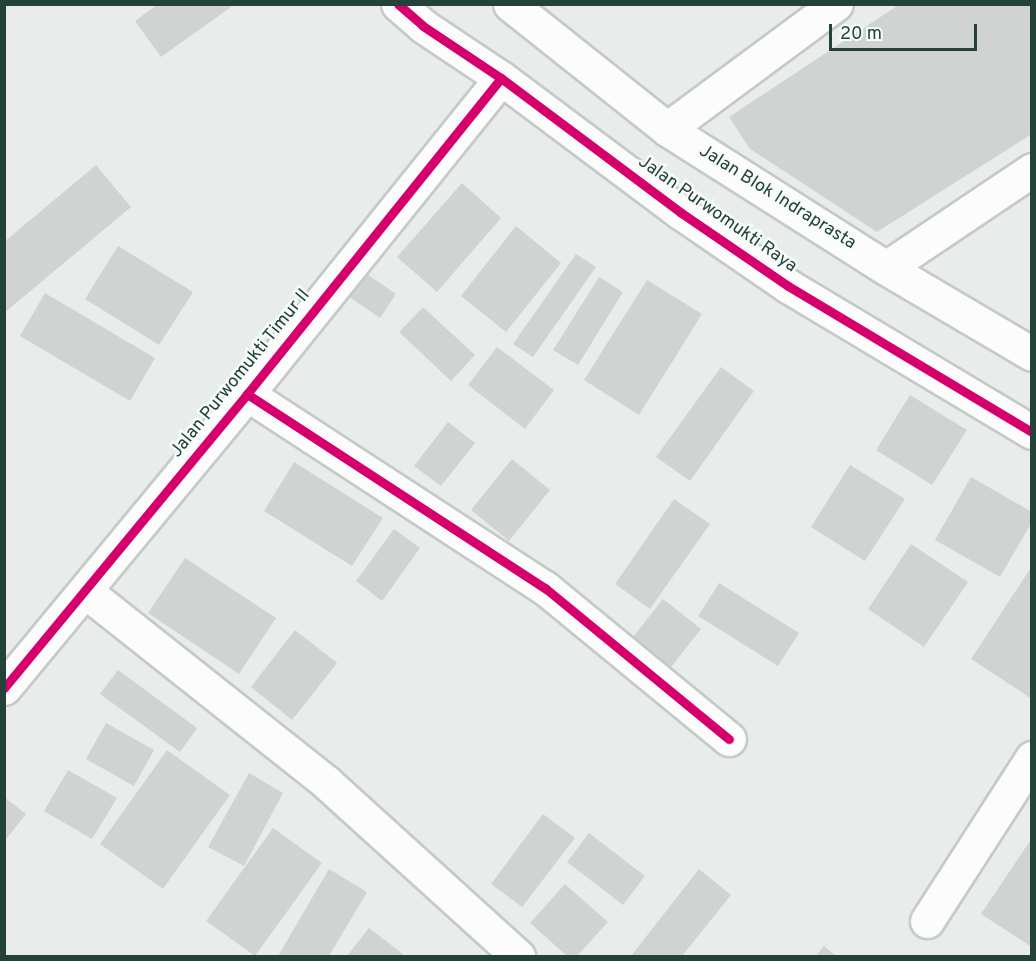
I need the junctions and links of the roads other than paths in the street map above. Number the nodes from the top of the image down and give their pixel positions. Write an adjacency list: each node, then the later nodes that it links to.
1 (398, 4): 5 (street, Jalan Purwomukti Raya)
2 (836, 4): 4 (street)
3 (521, 7): 6 (street, Jalan Blok Indraprasta)
4 (799, 16): 6 (street)
5 (501, 78): 10 (street, Jalan Purwomukti Timur II); 11 (street, Jalan Purwomukti Raya)
6 (667, 129): 8 (street, Jalan Blok Indraprasta)
7 (1032, 170): 8 (street)
8 (886, 268): 9 (street, Jalan Blok Indraprasta)
9 (1032, 354)
10 (247, 393): 12 (street, Jalan Purwomukti Timur II); 14 (street)
11 (1032, 432)
12 (85, 591): 13 (street, Jalan Purwomukti Timur II); 17 (street)
13 (4, 688)
14 (729, 739)
15 (1032, 758): 16 (street)
16 (927, 921)
17 (518, 957)

